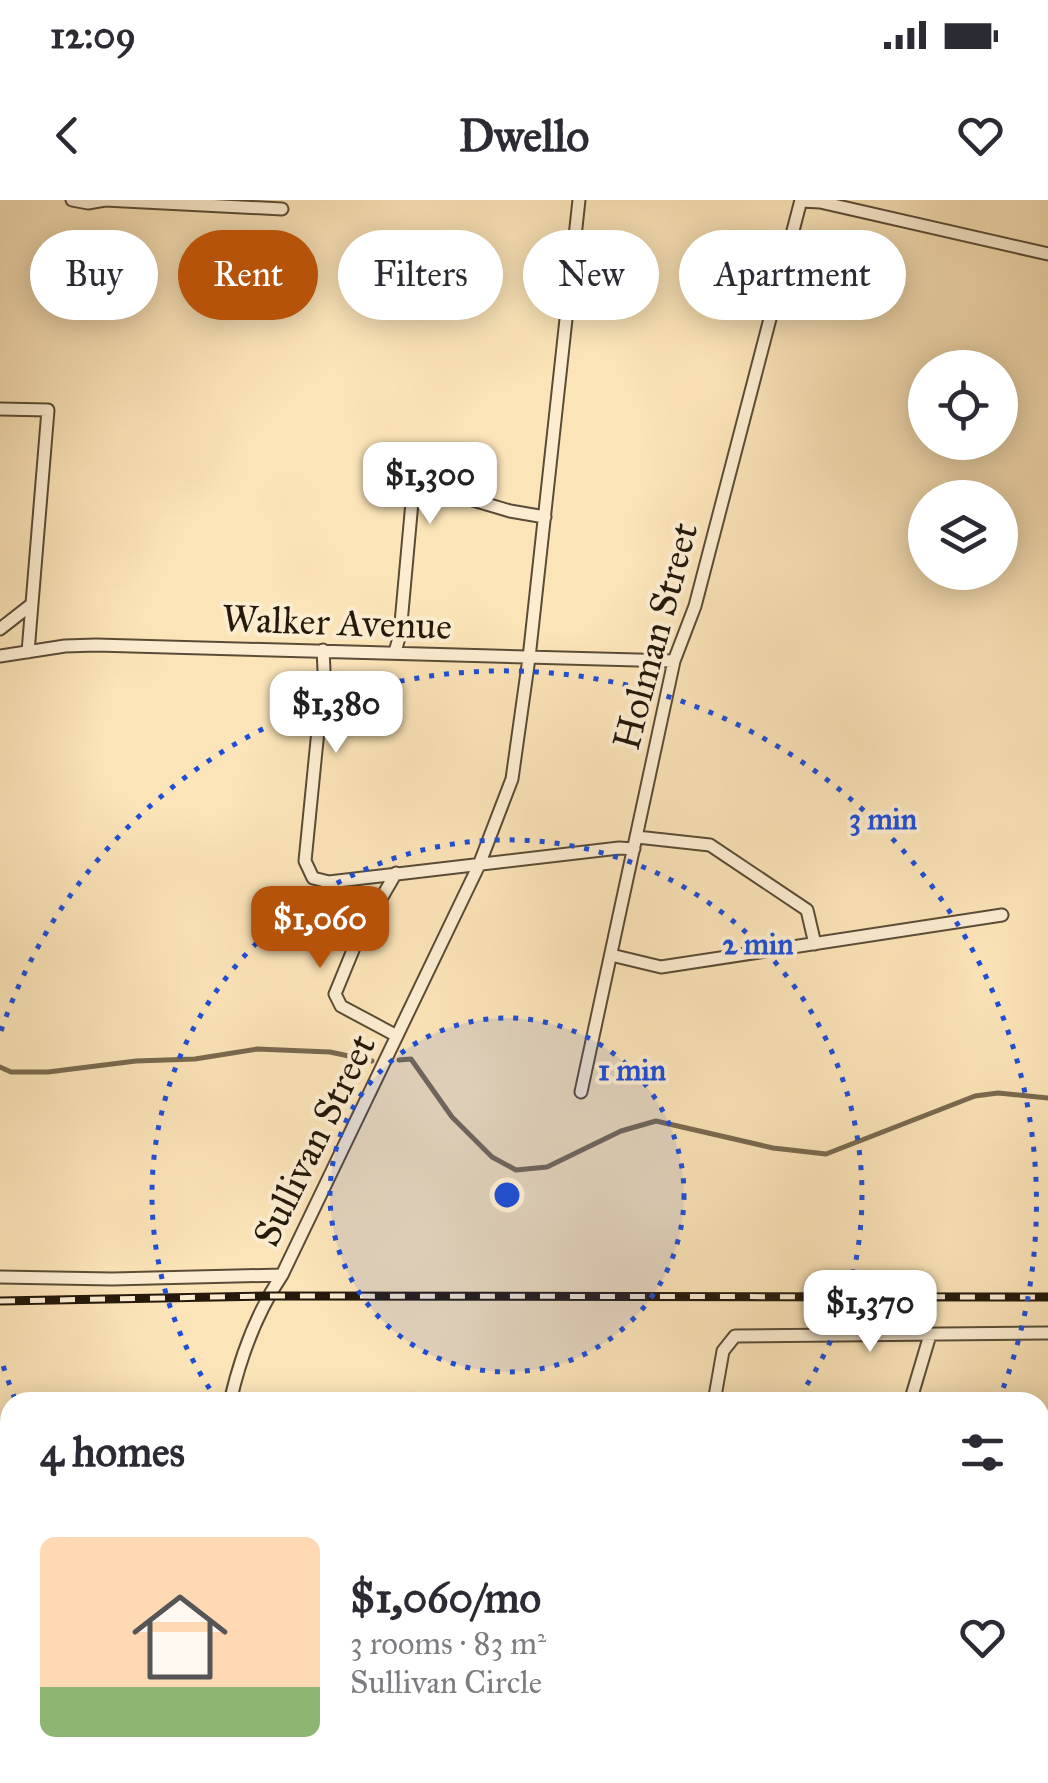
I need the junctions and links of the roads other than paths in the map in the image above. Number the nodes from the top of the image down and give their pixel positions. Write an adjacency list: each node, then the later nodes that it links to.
1 (72, 200): 2 (street)
2 (105, 200): 5 (street)
3 (579, 200): 8 (street, Sullivan Street)
4 (801, 200): 6 (street); 16 (street, Holman Street)
5 (282, 208)
6 (1048, 254)
7 (0, 409): 9 (street)
8 (545, 517): 13 (street); 15 (street, Sullivan Street)
9 (32, 604): 10 (street); 12 (street)
10 (0, 628)
11 (323, 650): 12 (street, Walker Avenue); 13 (street, Walker Avenue); 19 (street)
12 (28, 652): 14 (street, Walker Avenue)
13 (396, 652): 15 (street, Walker Avenue)
14 (0, 656)
15 (529, 658): 16 (street, Walker Avenue); 18 (street, Sullivan Street)
16 (674, 661): 17 (street, Holman Street)
17 (635, 843): 18 (street); 21 (street); 22 (street, Holman Street)
18 (479, 864): 19 (street); 23 (street, Sullivan Street)
19 (396, 874): 23 (street)
20 (1002, 915): 21 (street)
21 (815, 944): 22 (street)
22 (611, 955): 24 (street, Holman Street)
23 (397, 1036): 25 (street, Sullivan Street)
24 (581, 1092)
25 (282, 1275): 26 (street); 29 (street, Sullivan Street)
26 (0, 1277)
27 (1048, 1333): 28 (street)
28 (930, 1335): 30 (street); 31 (street)
29 (233, 1392)
30 (716, 1392)
31 (913, 1392)

